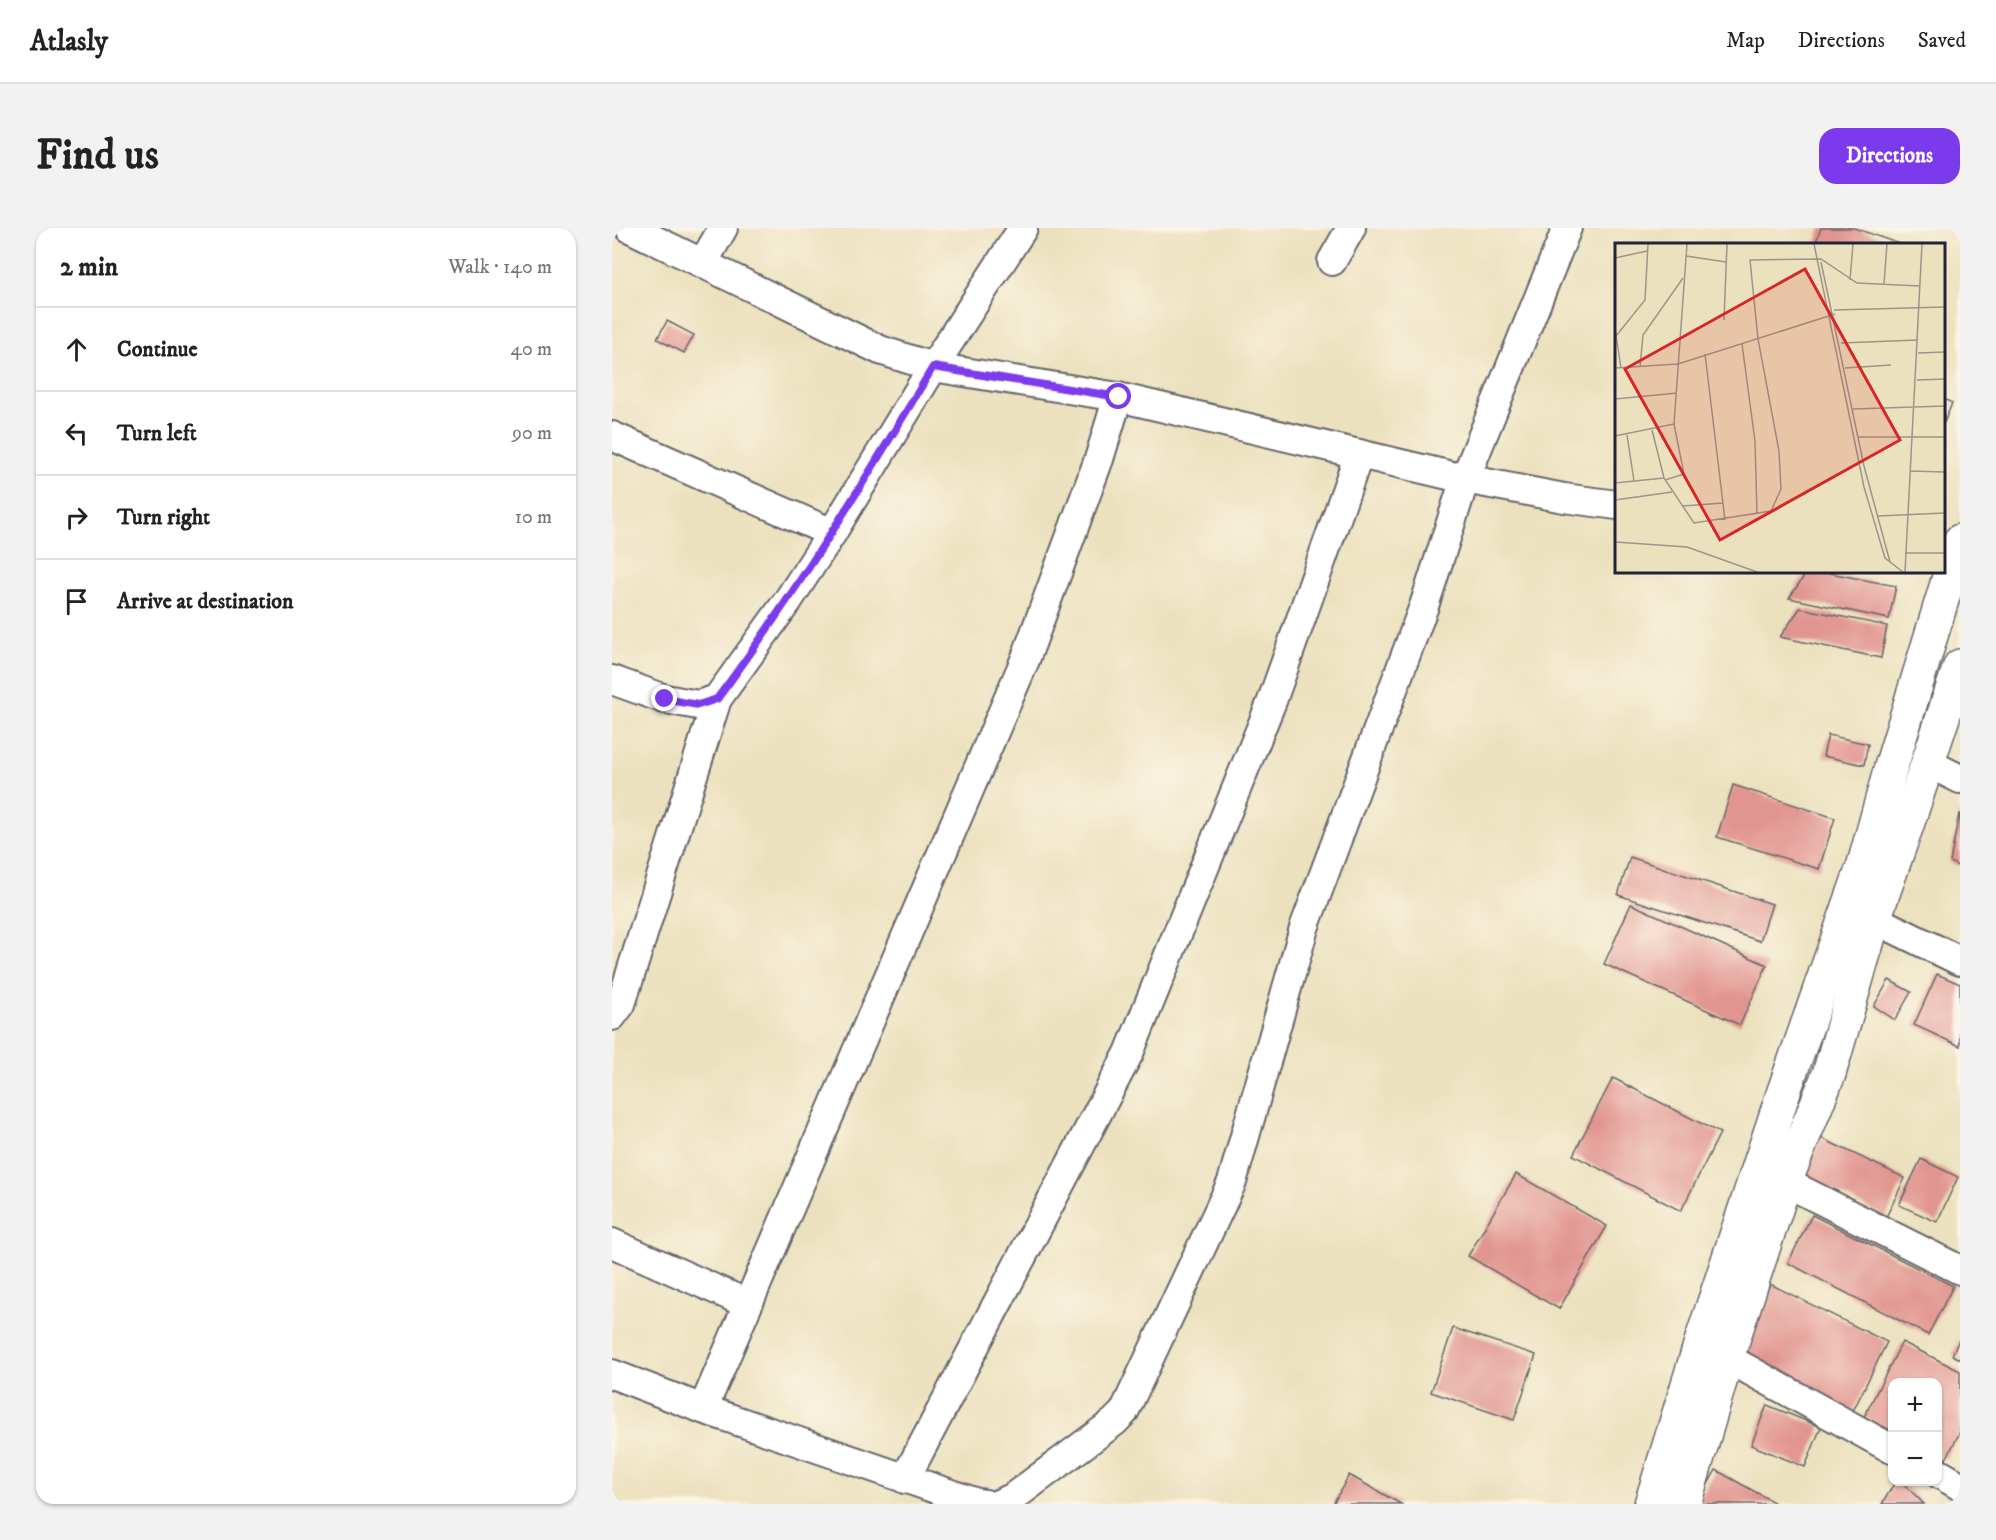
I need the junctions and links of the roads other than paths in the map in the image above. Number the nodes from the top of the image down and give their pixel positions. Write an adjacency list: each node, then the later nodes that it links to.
1 (630, 228): 7 (street)
2 (723, 228): 7 (street)
3 (1023, 228): 8 (street)
4 (1351, 228): 6 (street)
5 (1567, 228): 12 (street)
6 (1332, 261)
7 (703, 263): 8 (street)
8 (933, 367): 9 (street); 14 (street)
9 (1119, 397): 11 (street); 28 (street)
10 (612, 436): 14 (street)
11 (1359, 454): 12 (street); 34 (street)
12 (1465, 479): 13 (street); 37 (street)
13 (1615, 504)
14 (832, 533): 19 (street)
15 (1960, 541): 16 (main road)
16 (1949, 574): 38 (main road)
17 (1960, 666): 20 (main road)
18 (612, 680): 19 (street)
19 (717, 699): 24 (street)
20 (1928, 763): 21 (street); 22 (main road)
21 (1960, 779)
22 (1874, 919): 23 (street); 25 (main road)
23 (1960, 961)
24 (612, 1016)
25 (1785, 1182): 27 (street); 29 (main road)
26 (612, 1243): 28 (street)
27 (1960, 1270)
28 (748, 1304): 31 (street)
29 (1727, 1358): 32 (street); 39 (main road)
30 (612, 1374): 31 (street)
31 (703, 1409): 34 (street)
32 (1888, 1446)
33 (1942, 1475): 35 (street)
34 (905, 1479): 36 (street)
35 (1960, 1486)
36 (985, 1504)
37 (998, 1504)
38 (1651, 1504)
39 (1684, 1504)

